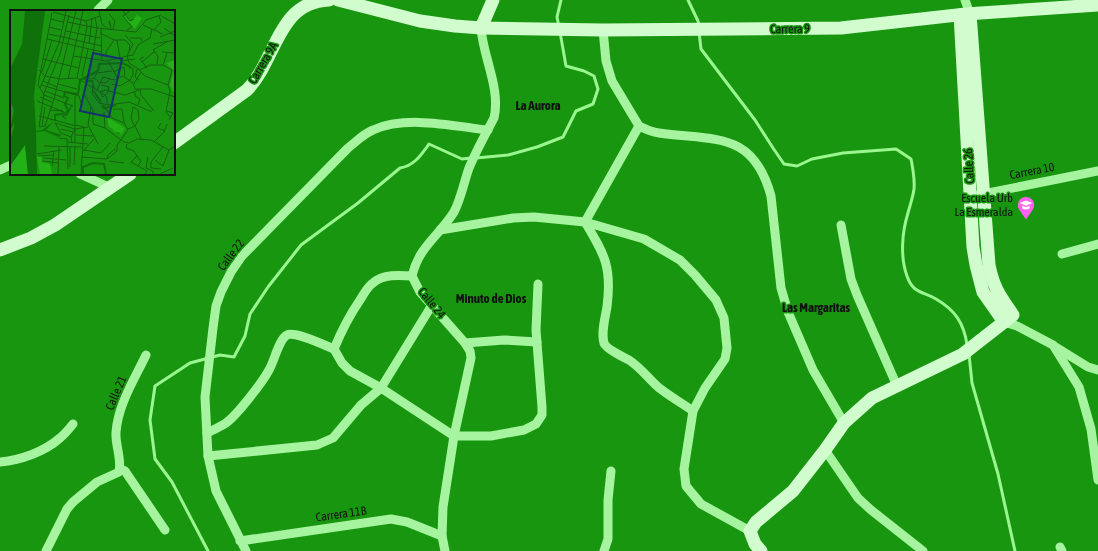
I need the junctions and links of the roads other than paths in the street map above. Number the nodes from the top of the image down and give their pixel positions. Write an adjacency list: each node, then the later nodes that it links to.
1 (108, 0): 7 (street)
2 (329, 0): 12 (main road, Carrera 9A)
3 (338, 0): 8 (main road)
4 (493, 0): 8 (main road, Calle 24)
5 (1098, 6): 6 (main road, Carrera 9)
6 (965, 8): 9 (main road, Carrera 9); 19 (main road, Calle 26)
7 (98, 10)
8 (482, 28): 9 (main road, Carrera 9); 11 (street, Calle 24)
9 (603, 30): 10 (street)
10 (639, 126): 20 (street); 39 (street)
11 (488, 130): 22 (street, Calle 24); 41 (street, Calle 22)
12 (175, 141)
13 (10, 165): 14 (street)
14 (0, 170)
15 (1098, 171): 19 (street, Carrera 10)
16 (82, 175): 18 (street)
17 (129, 175): 18 (main road)
18 (111, 188): 24 (main road)
19 (977, 195): 29 (main road, Calle 26)
20 (585, 222): 22 (street); 38 (street); 38 (street)
21 (840, 225): 36 (street)
22 (440, 230): 26 (street, Calle 24)
23 (1098, 244): 25 (street)
24 (0, 250)
25 (1062, 254)
26 (412, 276): 28 (street, Calle 24); 33 (street)
27 (538, 284): 30 (street)
28 (432, 305): 31 (street, Calle 24); 37 (street)
29 (1012, 321): 32 (street); 36 (main road)
30 (537, 342): 31 (street); 42 (street)
31 (464, 343): 42 (street, Calle 24)
32 (1053, 345): 35 (street); 48 (street)
33 (334, 349): 37 (street); 41 (street)
34 (146, 355): 46 (street, Calle 21)
35 (1098, 370)
36 (897, 386): 39 (main road)
37 (381, 388): 42 (street); 44 (street)
38 (693, 411): 50 (street)
39 (844, 423): 43 (main road)
40 (73, 424): 45 (street)
41 (207, 434): 44 (street, Calle 22)
42 (454, 436): 51 (street, Calle 24)
43 (825, 450): 50 (main road); 58 (street)
44 (208, 456): 52 (street, Calle 22)
45 (0, 462)
46 (120, 467): 49 (street); 53 (street)
47 (611, 471): 56 (street)
48 (1098, 480)
49 (165, 530)
50 (750, 531): 57 (main road)
51 (442, 536): 52 (street, Carrera 11B); 55 (street, Calle 24)
52 (240, 541): 54 (street, Calle 22)
53 (46, 551)
54 (246, 551)
55 (445, 551)
56 (604, 551)
57 (761, 551)
58 (923, 551)

